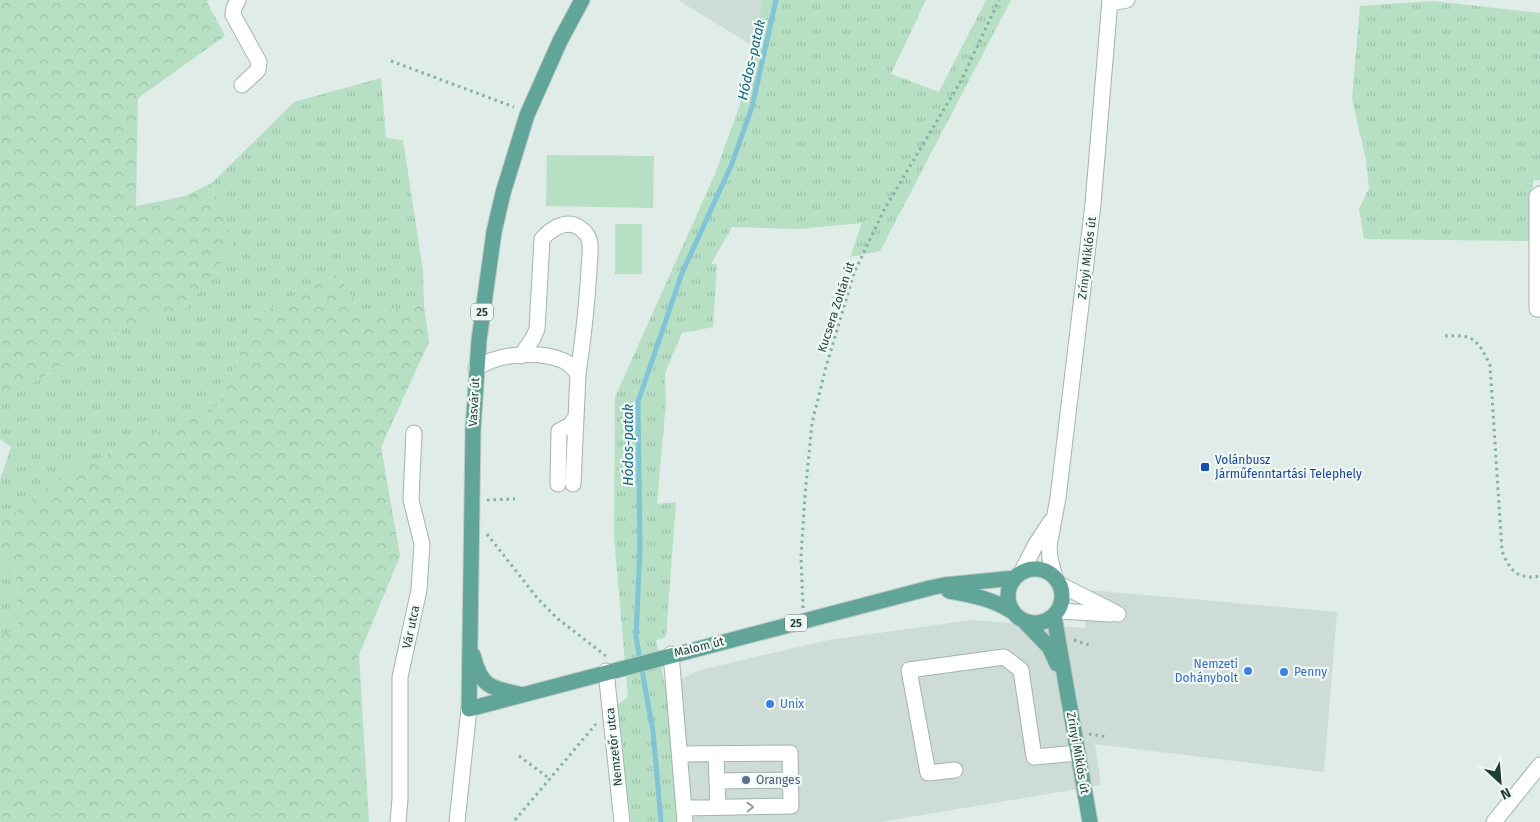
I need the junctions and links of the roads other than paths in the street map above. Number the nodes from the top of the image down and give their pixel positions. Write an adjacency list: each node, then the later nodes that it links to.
1 (238, 0): 5 (street)
2 (582, 0): 9 (main road, Vasvár út / 25)
3 (1127, 0): 4 (street)
4 (1110, 1): 19 (street, Zrínyi Miklós út)
5 (242, 85)
6 (1540, 194): 7 (street)
7 (1540, 309)
8 (537, 329): 10 (street); 11 (street); 12 (street)
9 (478, 340): 11 (street); 13 (main road, Vasvár út / 25)
10 (582, 344): 12 (street); 14 (street)
11 (514, 356): 12 (street); 13 (street)
12 (553, 358): 14 (street)
13 (476, 369): 25 (main road, Vasvár út / 25)
14 (578, 374): 15 (street)
15 (576, 417): 17 (street); 18 (street)
16 (414, 433): 40 (street, Vár utca)
17 (558, 484)
18 (573, 484)
19 (1055, 516): 20 (street, Zrínyi Miklós út); 21 (street, Zrínyi Miklós út)
20 (1018, 576): 21 (main road, 25); 22 (main road, Malom út / 25); 24 (main road)
21 (1057, 581): 23 (main road, 25); 23 (street)
22 (930, 588): 24 (main road, Malom út / 25); 26 (main road, Malom út / 25)
23 (1056, 614): 24 (main road, 25); 28 (main road, Zrínyi Miklós út / 25)
24 (1018, 616): 28 (main road, Zrínyi Miklós út / 25)
25 (470, 642): 29 (main road, 25); 30 (main road, Vasvár út / 25)
26 (667, 656): 27 (main road, Malom út / 25); 32 (street)
27 (612, 666): 29 (main road, Malom út / 25); 42 (street, Nemzetőr utca)
28 (1066, 684): 31 (main road, Zrínyi Miklós út / 25)
29 (520, 695): 30 (main road, Malom út / 25)
30 (469, 709): 41 (street, Vasvár út)
31 (1078, 753): 35 (street); 43 (main road, Zrínyi Miklós út / 25)
32 (680, 754): 33 (street); 39 (street)
33 (716, 754): 36 (street); 37 (street)
34 (1540, 765): 44 (street)
35 (956, 770)
36 (790, 780): 37 (street); 38 (street, one-way to 36)
37 (718, 781): 38 (street)
38 (718, 807): 39 (street)
39 (684, 815)
40 (398, 822)
41 (457, 822)
42 (622, 822)
43 (1090, 822)
44 (1494, 822)

